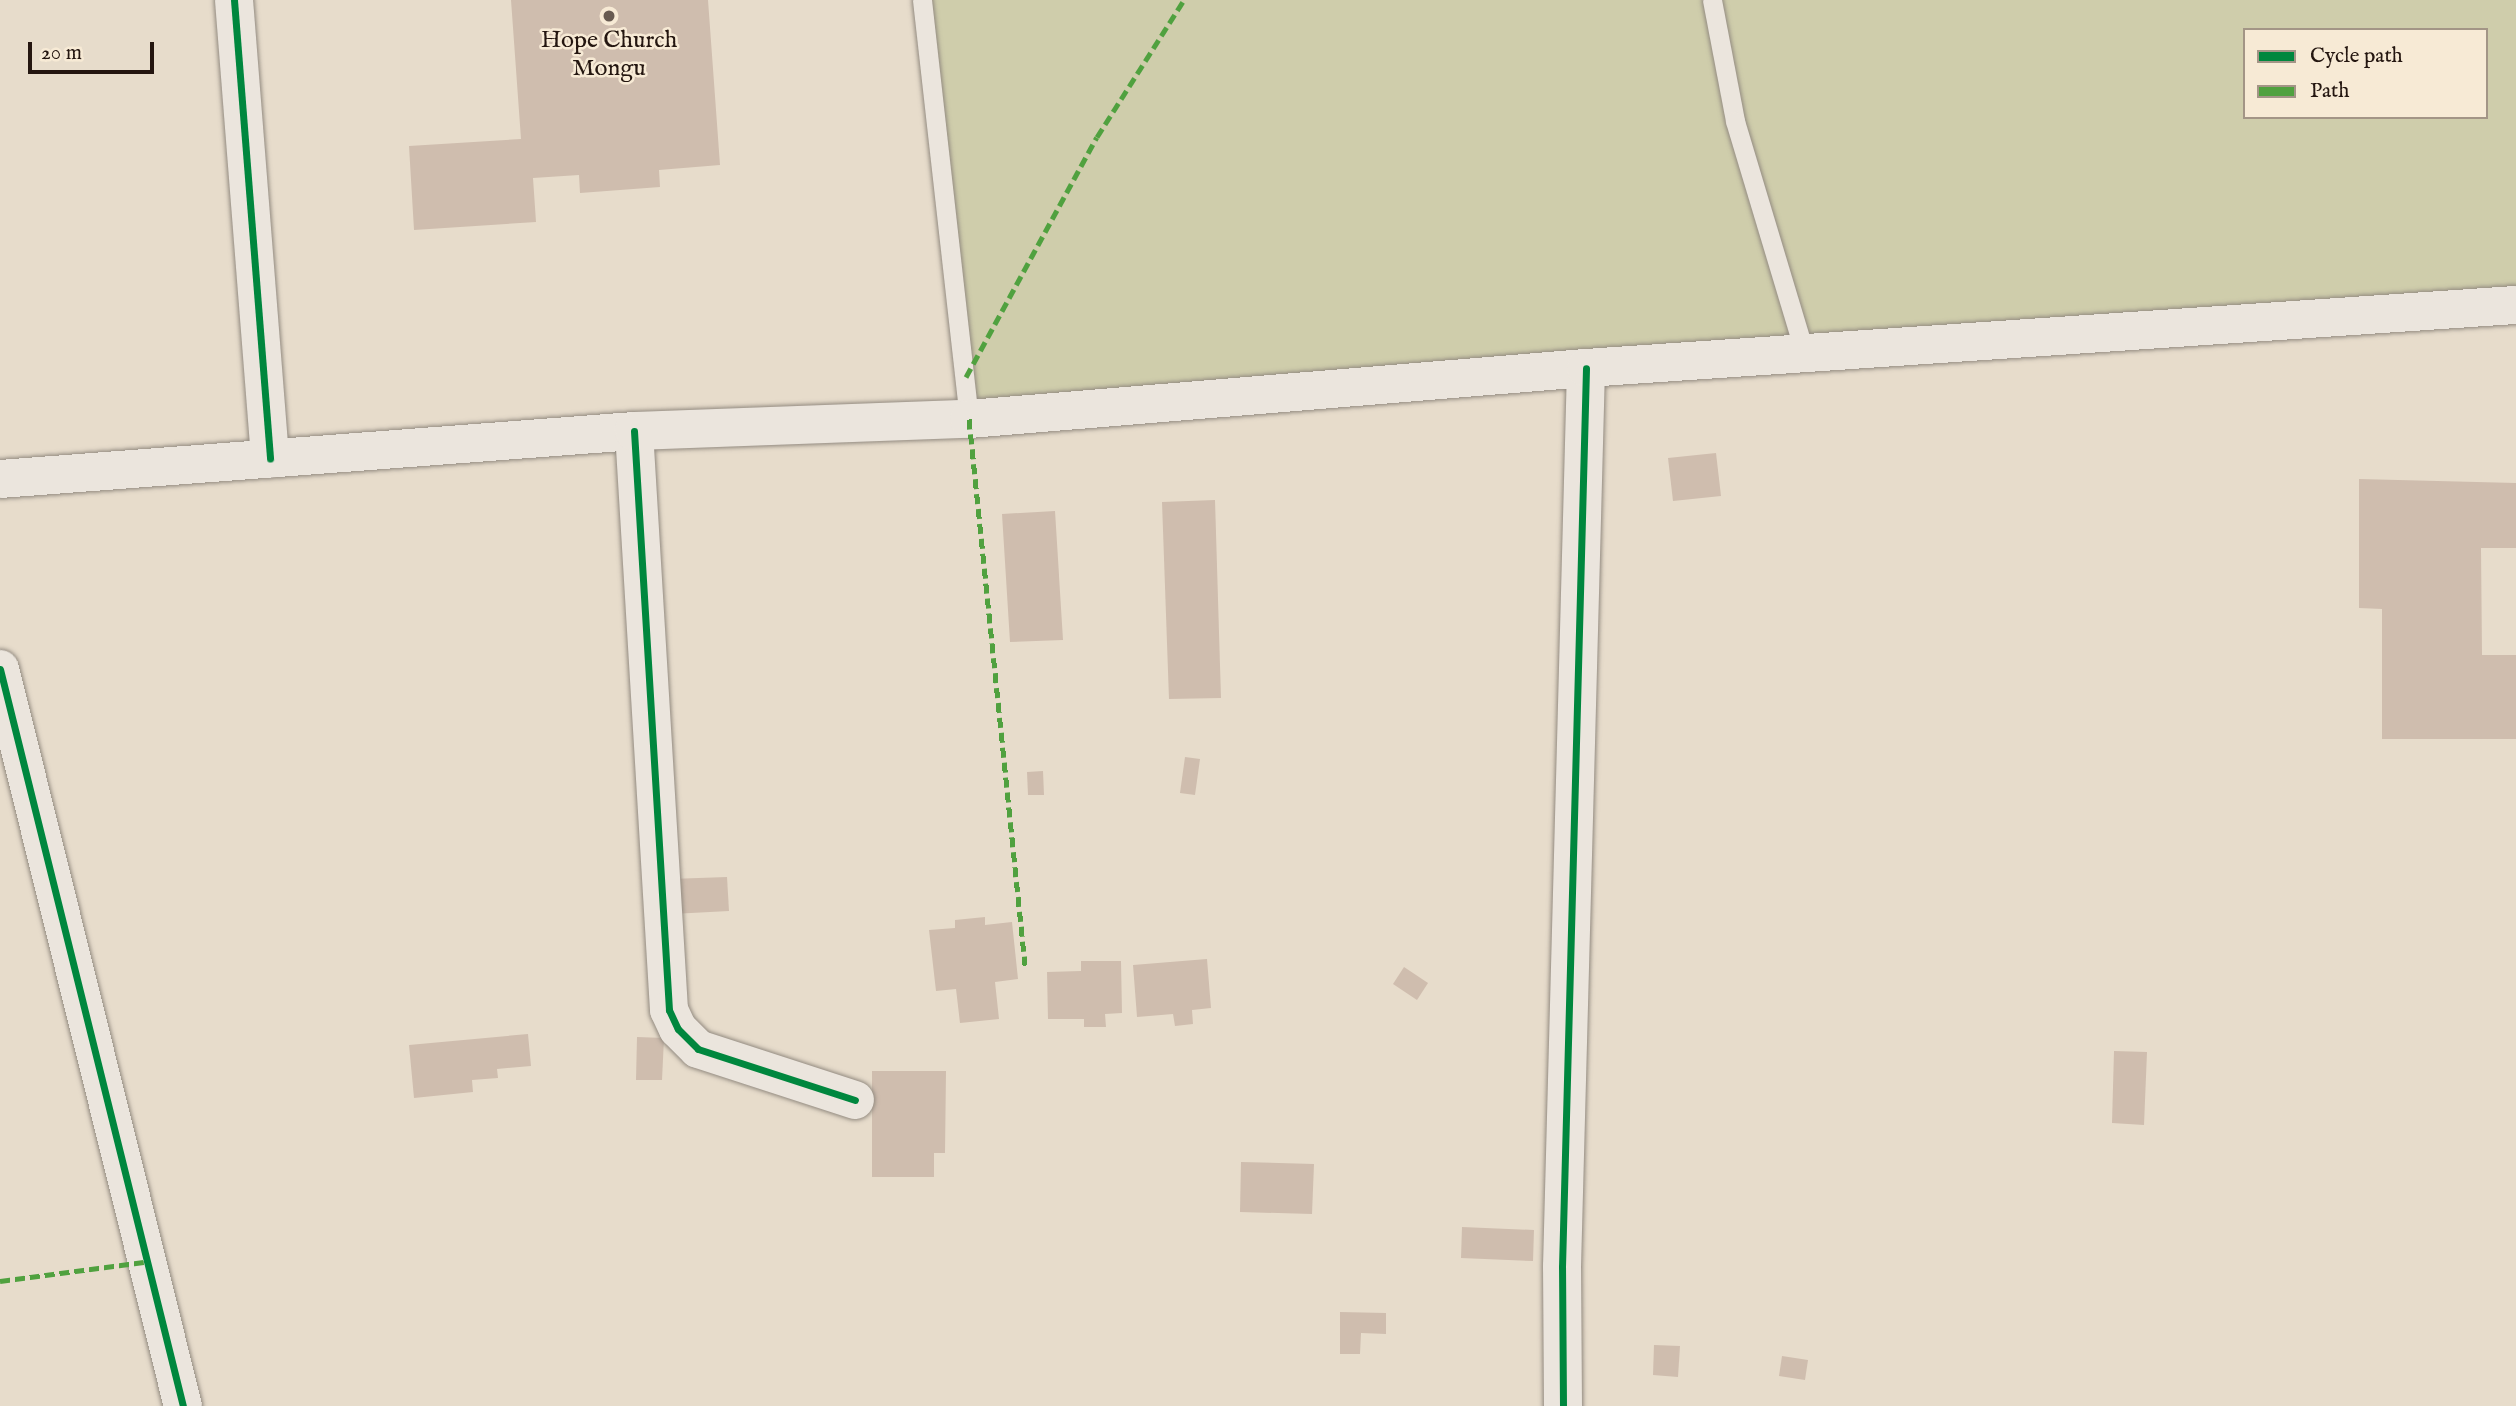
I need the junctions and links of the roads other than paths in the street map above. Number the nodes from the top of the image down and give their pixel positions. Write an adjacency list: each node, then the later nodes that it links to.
1 (234, 0): 9 (street)
2 (922, 0): 7 (lane)
3 (1712, 0): 5 (lane)
4 (2516, 305): 5 (street)
5 (1805, 355): 6 (street)
6 (1586, 368): 7 (street); 14 (street)
7 (969, 419): 8 (street)
8 (634, 431): 9 (street); 12 (street)
9 (270, 459): 10 (street)
10 (0, 480)
11 (0, 669): 13 (street)
12 (855, 1100)
13 (183, 1406)
14 (1563, 1406)

